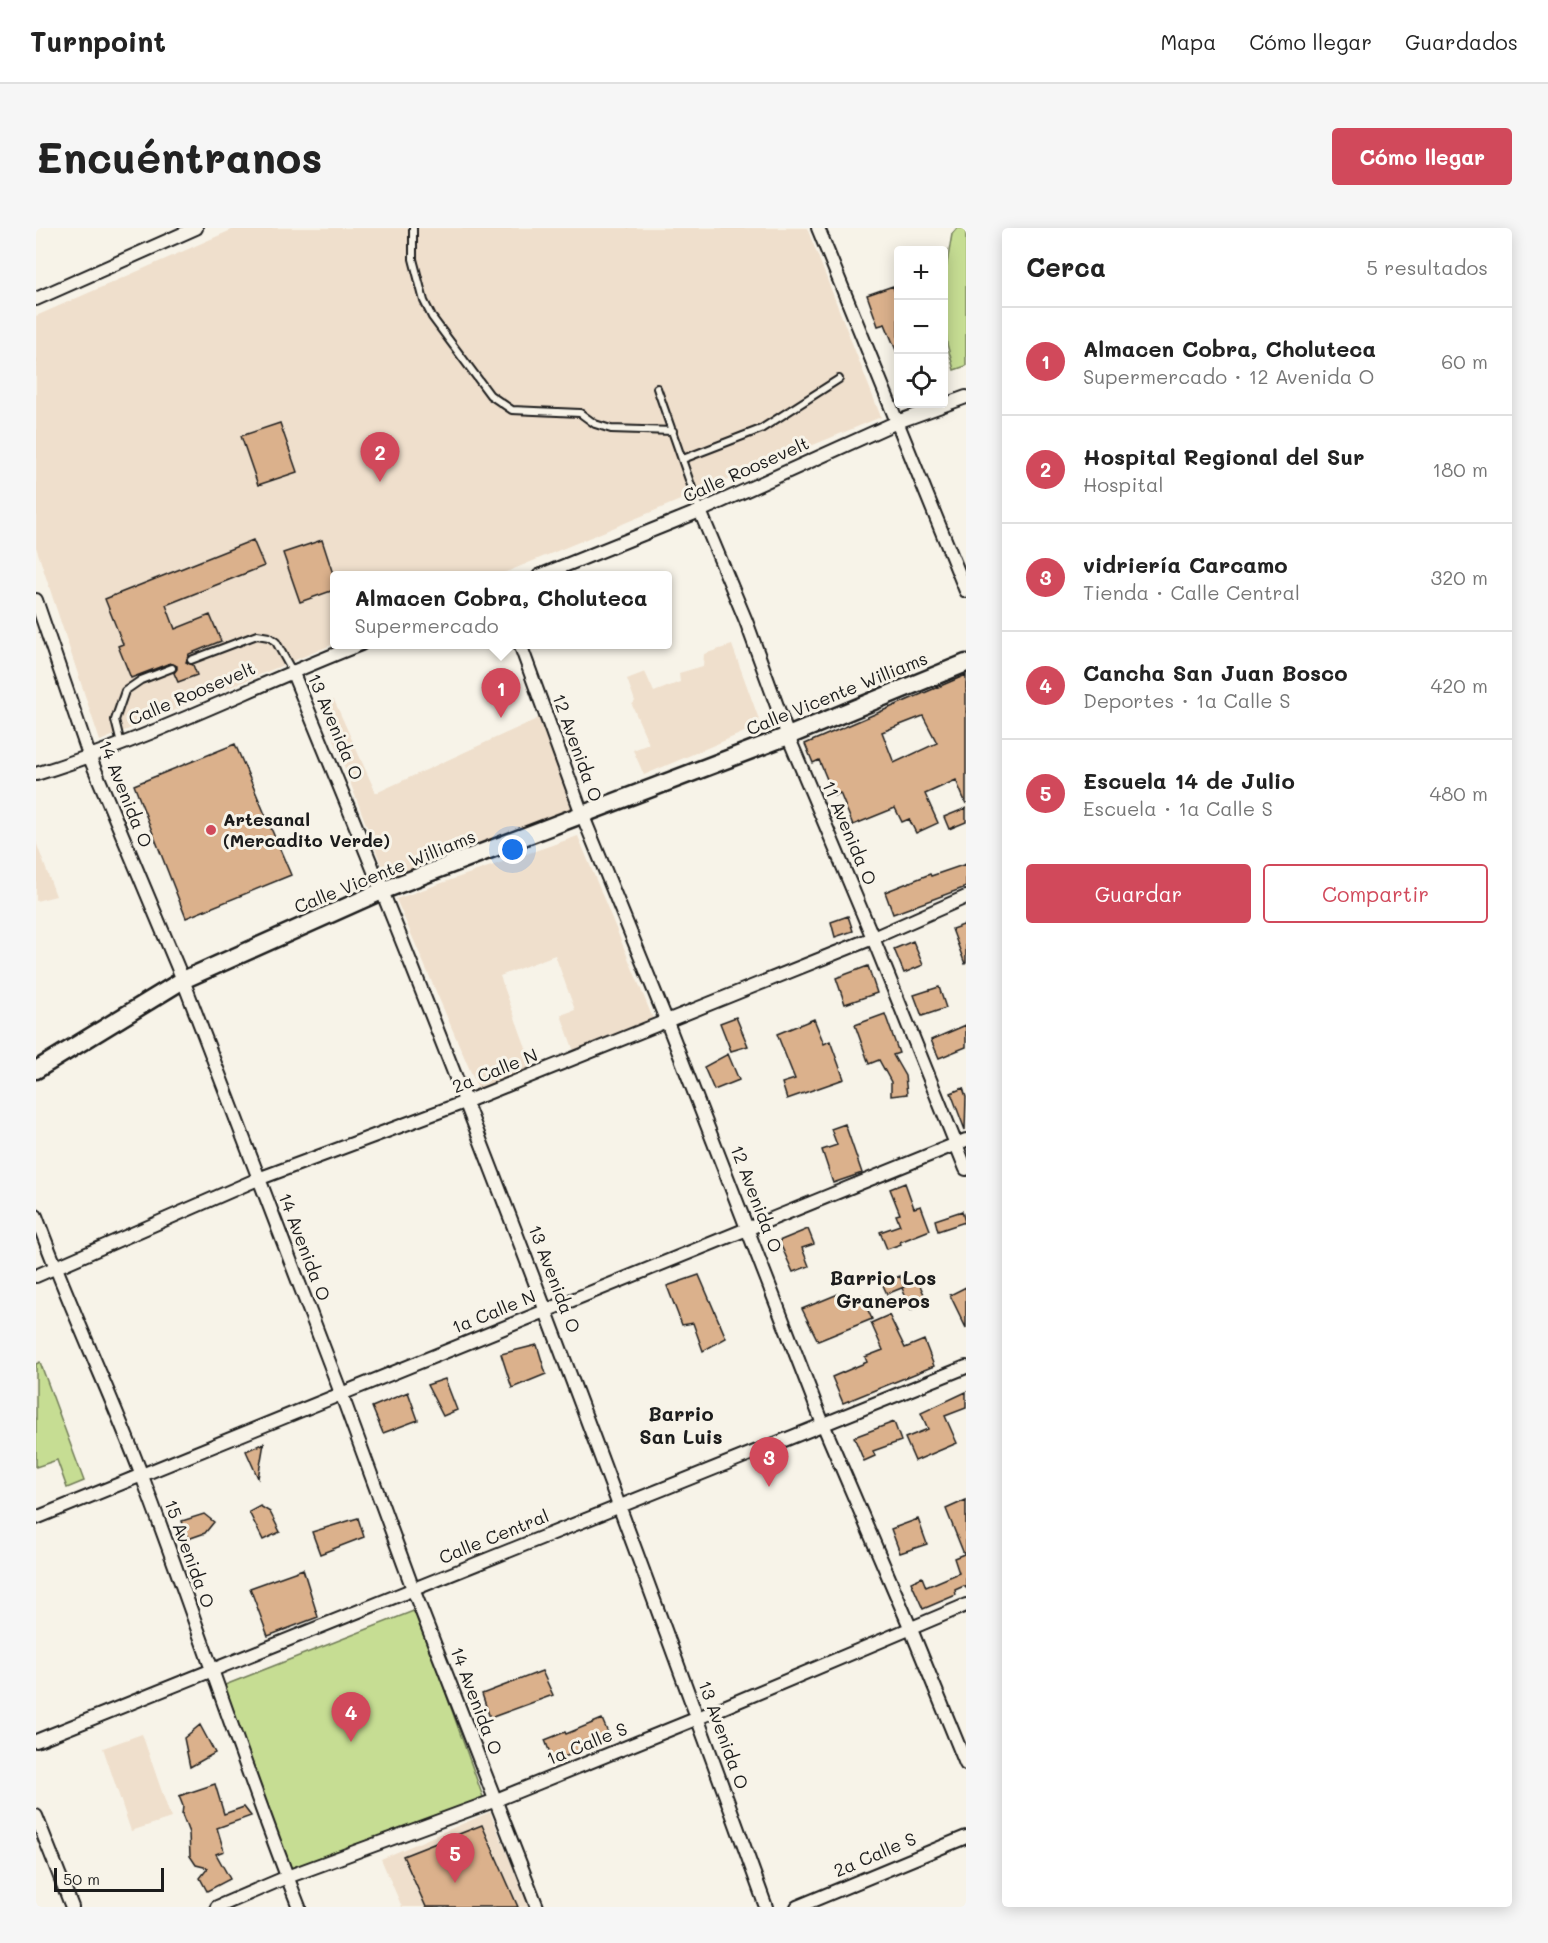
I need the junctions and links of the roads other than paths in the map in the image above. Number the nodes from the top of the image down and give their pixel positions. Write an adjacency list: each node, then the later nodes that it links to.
1 (196, 228): 4 (street)
2 (414, 228): 9 (lane)
3 (818, 228): 8 (street)
4 (36, 299)
5 (839, 379): 10 (lane)
6 (657, 388): 9 (lane)
7 (966, 397): 8 (street, Calle Roosevelt)
8 (897, 422): 11 (street, Calle Roosevelt); 13 (street)
9 (673, 431): 10 (lane)
10 (683, 459): 11 (lane)
11 (700, 511): 12 (street, Calle Roosevelt); 21 (street, 11 Avenida O)
12 (551, 571)
13 (966, 591)
14 (36, 600): 23 (street, 14 Avenida O)
15 (351, 649): 20 (street, Calle Roosevelt)
16 (521, 649): 25 (street, 12 Avenida O)
17 (191, 660): 20 (lane)
18 (966, 663): 21 (main road, Calle Vicente Williams)
19 (172, 668): 22 (lane)
20 (292, 671): 22 (street, Calle Roosevelt); 26 (street, 13 Avenida O)
21 (788, 736): 25 (main road, Calle Vicente Williams); 28 (street, 11 Avenida O)
22 (121, 745): 23 (street, Calle Roosevelt)
23 (90, 758): 24 (street, Calle Roosevelt); 29 (street, 14 Avenida O)
24 (36, 774)
25 (582, 814): 26 (main road, Calle Vicente Williams); 30 (street, 12 Avenida O)
26 (384, 890): 29 (main road, Calle Vicente Williams); 32 (street, 13 Avenida O)
27 (966, 897): 28 (street, 2a Calle N)
28 (873, 938): 30 (street, 2a Calle N); 33 (street, 11 Avenida O)
29 (183, 980): 31 (main road, Calle Vicente Williams); 35 (street, 14 Avenida O)
30 (667, 1022): 32 (street, 2a Calle N); 37 (street, 12 Avenida O)
31 (36, 1070)
32 (465, 1102): 35 (street, 2a Calle N); 40 (street, 13 Avenida O)
33 (961, 1142): 34 (street, 11 Avenida O); 37 (street, 1a Calle N)
34 (966, 1169)
35 (258, 1179): 38 (street, 2a Calle N); 42 (street, 14 Avenida O)
36 (36, 1216): 38 (street, 15 Avenida O)
37 (748, 1228): 40 (street, 1a Calle N); 43 (street, 12 Avenida O)
38 (55, 1269): 39 (street, 2a Calle N); 44 (street, 15 Avenida O)
39 (36, 1276)
40 (547, 1310): 42 (street, 1a Calle N); 45 (street, 13 Avenida O)
41 (966, 1367): 43 (street, Calle Central)
42 (341, 1393): 44 (street, 1a Calle N); 47 (street, 14 Avenida O)
43 (823, 1424): 45 (street, Calle Central); 49 (street, 12 Avenida O)
44 (142, 1476): 46 (street, 1a Calle N); 50 (street, 15 Avenida O)
45 (620, 1506): 47 (street, Calle Central); 51 (street, 13 Avenida O)
46 (36, 1518)
47 (413, 1589): 50 (street, Calle Central); 54 (street, 14 Avenida O)
48 (966, 1605): 49 (street, 1a Calle S)
49 (910, 1628): 51 (street, 1a Calle S); 53 (street, 12 Avenida O)
50 (212, 1672): 52 (street, Calle Central); 57 (street, 15 Avenida O)
51 (698, 1718): 54 (street, 1a Calle S); 62 (street, 13 Avenida O)
52 (36, 1741)
53 (966, 1764)
54 (496, 1800): 57 (street, 1a Calle S); 61 (street, 14 Avenida O)
55 (36, 1816): 58 (street)
56 (966, 1837): 63 (street, 2a Calle S)
57 (287, 1876): 59 (street, 1a Calle S); 60 (street, 15 Avenida O)
58 (72, 1907)
59 (217, 1907)
60 (299, 1907)
61 (537, 1907)
62 (766, 1907)
63 (797, 1907)

